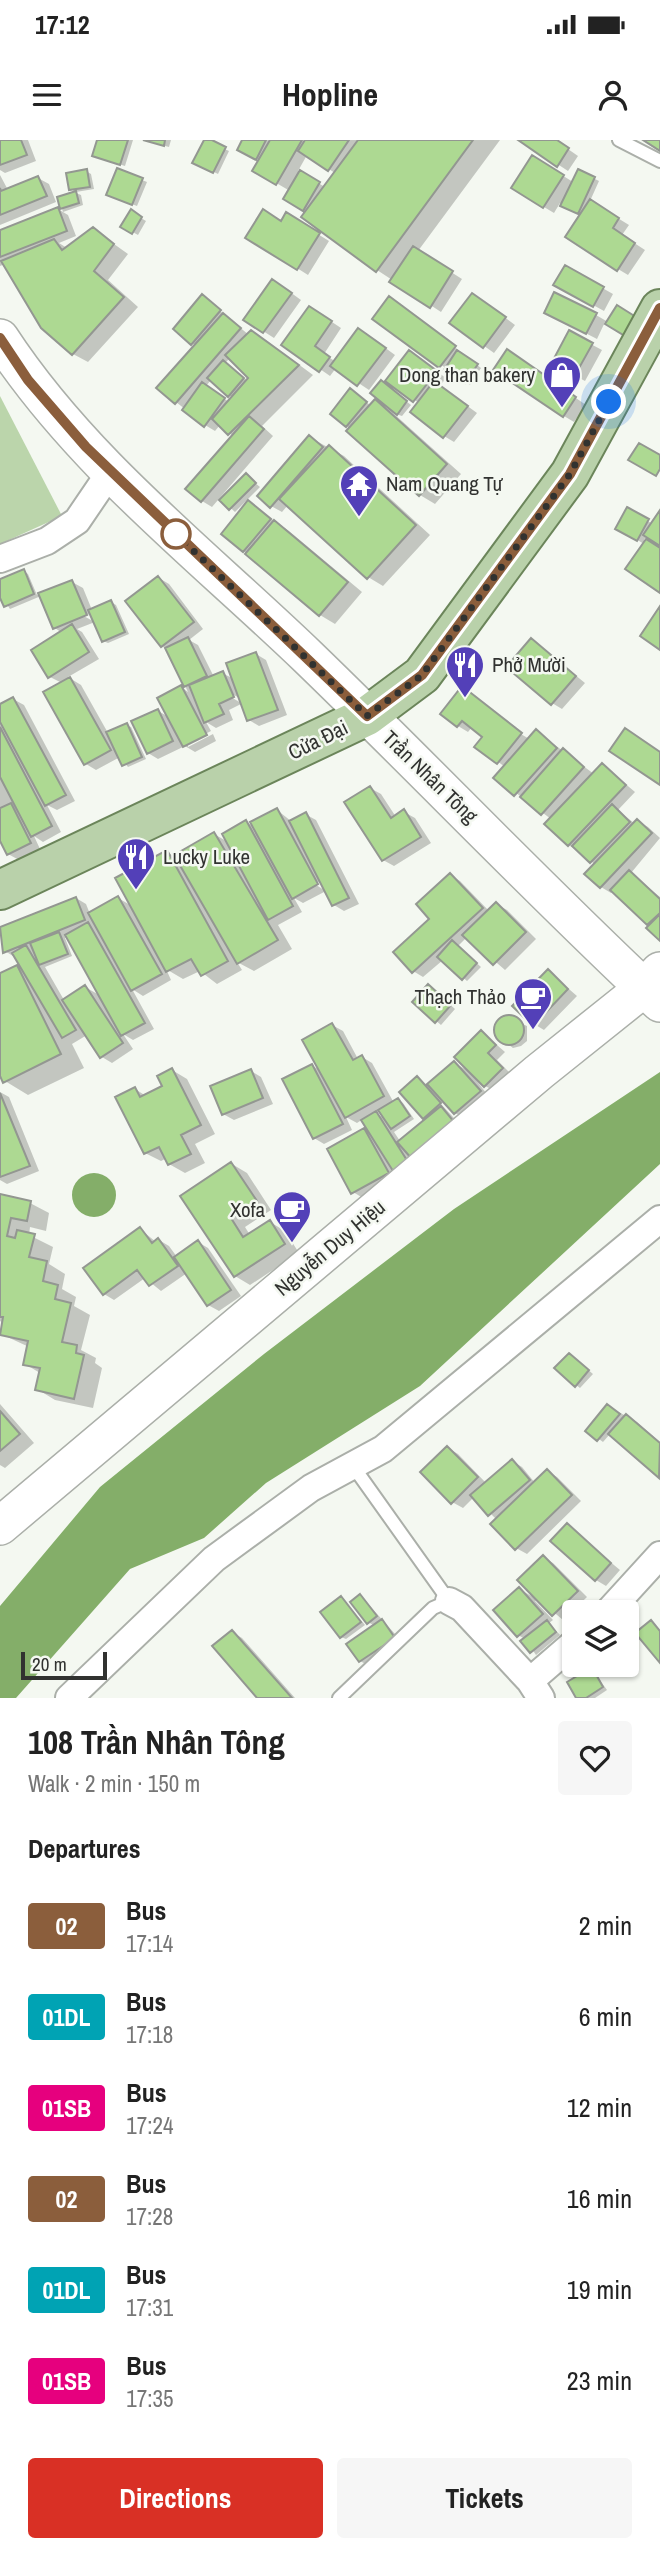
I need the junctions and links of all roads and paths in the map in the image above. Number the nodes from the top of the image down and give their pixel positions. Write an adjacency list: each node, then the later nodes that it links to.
1 (619, 140): 2 (lane)
2 (660, 162)
3 (656, 324): 7 (main road, Cửa Đại)
4 (0, 338): 5 (street, Trần Nhân Tông)
5 (111, 471): 6 (street); 7 (street, Trần Nhân Tông)
6 (0, 559)
7 (367, 716): 8 (main road, Cửa Đại); 9 (street, Trần Nhân Tông)
8 (0, 890)
9 (655, 987): 12 (street, Nguyễn Duy Hiệu)
10 (660, 1219): 11 (street)
11 (353, 1466): 15 (lane); 18 (street)
12 (0, 1526)
13 (660, 1555): 14 (street)
14 (619, 1600)
15 (449, 1601): 17 (street); 19 (lane)
16 (562, 1657): 17 (street)
17 (535, 1689)
18 (69, 1698)
19 (340, 1698)

